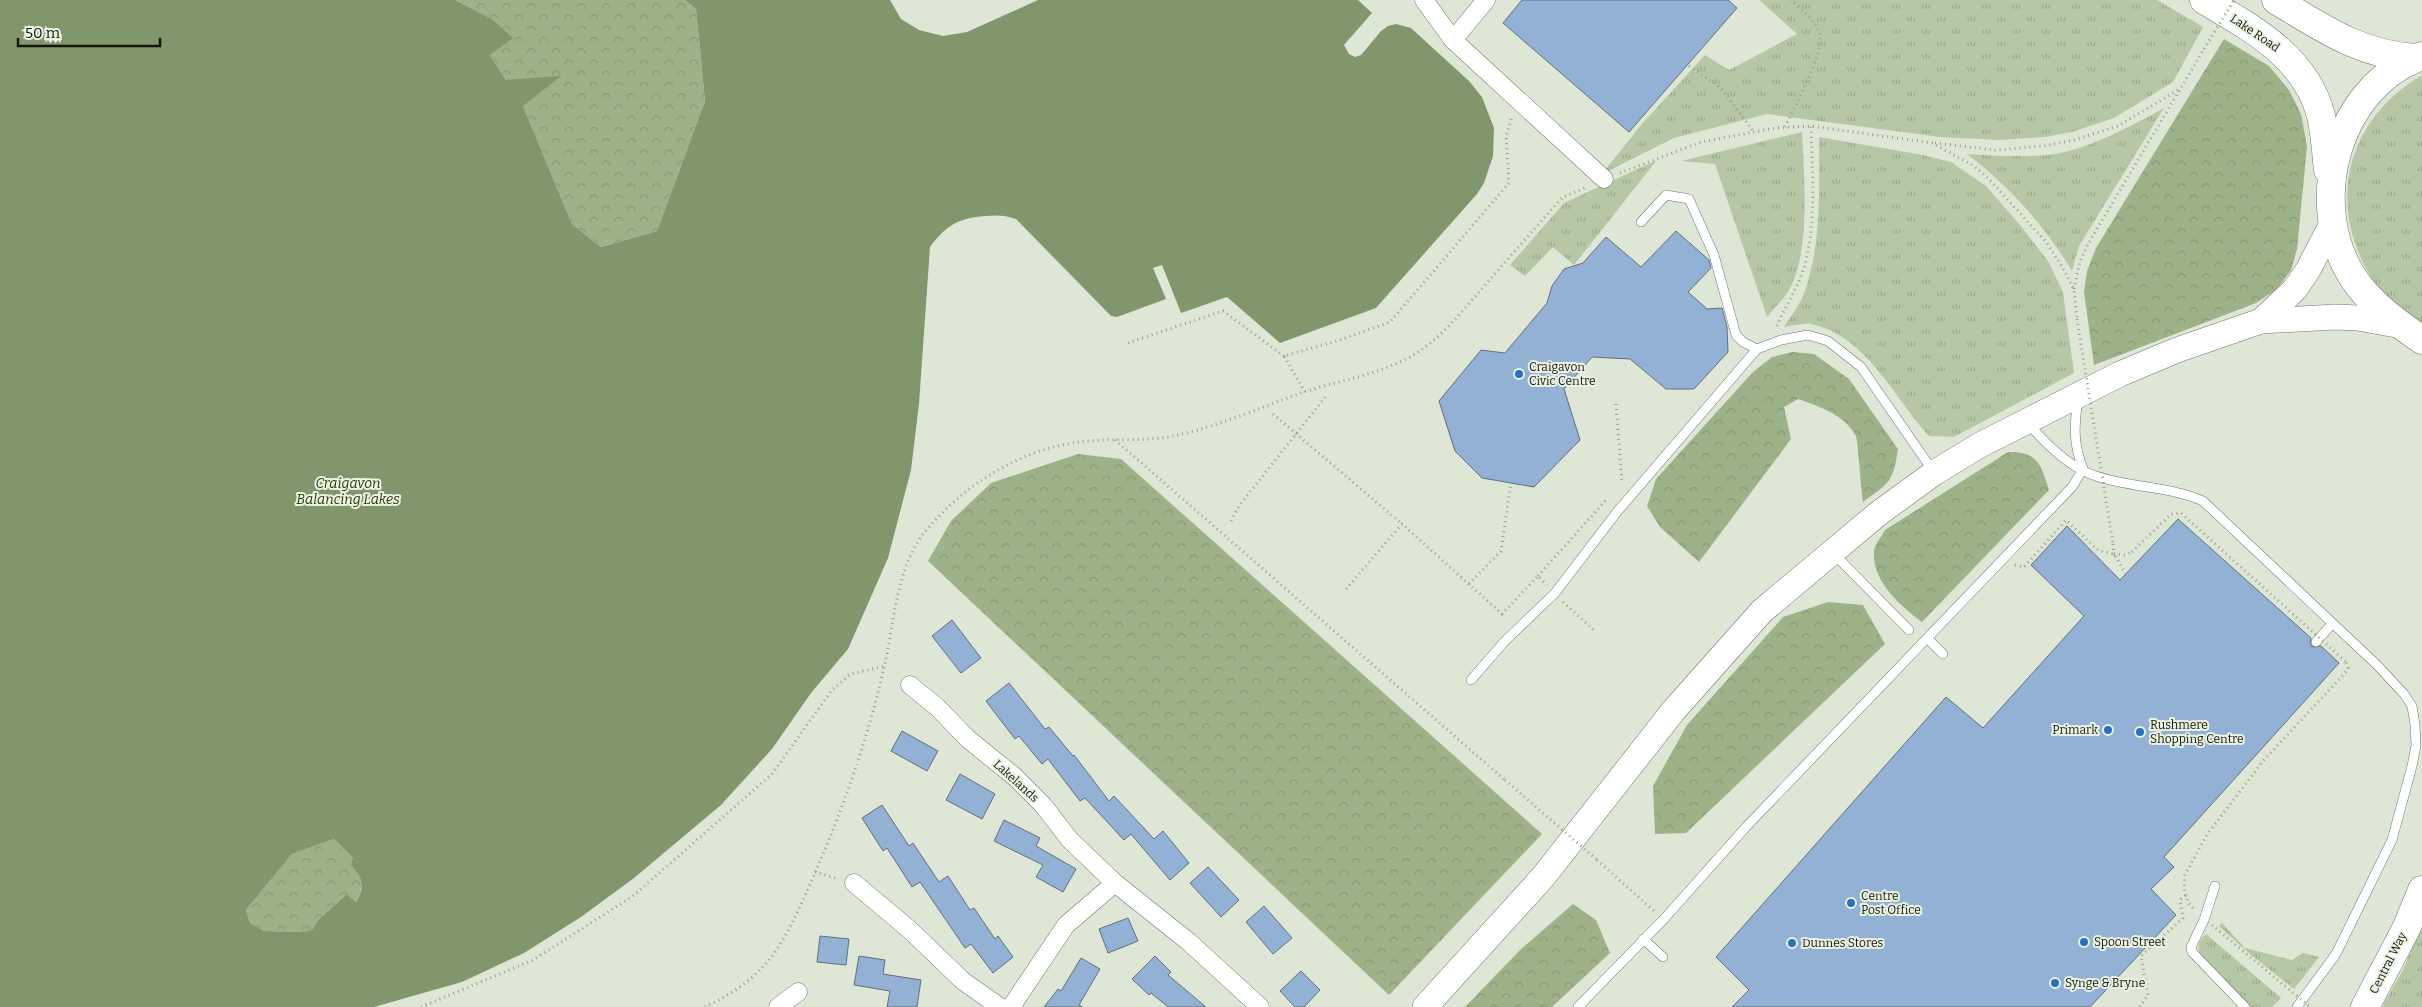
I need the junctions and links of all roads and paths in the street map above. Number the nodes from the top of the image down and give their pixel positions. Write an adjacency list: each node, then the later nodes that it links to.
1 (1424, 0): 7 (street)
2 (1486, 0): 7 (street)
3 (1790, 0): 13 (path)
4 (2204, 0): 17 (highway, Lake Road)
5 (2234, 0): 10 (path, bridge)
6 (2276, 0): 8 (highway)
7 (1453, 40): 11 (street)
8 (2419, 57): 17 (highway)
9 (1689, 66): 14 (path)
10 (2183, 88): 15 (path); 20 (path)
11 (1518, 100): 16 (street); 26 (path)
12 (1811, 126): 13 (path); 15 (path); 24 (path)
13 (1785, 127): 14 (path)
14 (1753, 131): 16 (path)
15 (1932, 143): 20 (path)
16 (1604, 179): 27 (path)
17 (2330, 186): 19 (highway)
18 (1641, 222): 25 (lane)
19 (2332, 222): 21 (street); 22 (highway)
20 (2074, 290): 43 (path, bridge)
21 (2261, 321): 22 (street); 28 (street)
22 (2412, 333)
23 (1128, 343): 26 (path)
24 (1771, 344): 25 (lane); 36 (lane)
25 (1757, 349): 49 (lane)
26 (1284, 356): 27 (path)
27 (1306, 392): 34 (path)
28 (2078, 395): 32 (street); 35 (lane)
29 (1326, 396): 33 (path)
30 (1616, 404): 38 (path)
31 (1273, 414): 33 (path)
32 (2027, 421): 35 (lane); 36 (street)
33 (1297, 434): 40 (path); 41 (path)
34 (1115, 440): 56 (path); 65 (path, bridge)
35 (2083, 469): 44 (lane); 50 (lane)
36 (1934, 473): 42 (street)
37 (1510, 483): 47 (path)
38 (1616, 489)
39 (1610, 497): 46 (path)
40 (1231, 521)
41 (1402, 524): 47 (path); 48 (path)
42 (1832, 552): 51 (lane); 76 (street)
43 (2114, 554): 44 (path); 45 (path); 64 (path, bridge)
44 (2002, 562): 53 (lane)
45 (2126, 574)
46 (1538, 576): 47 (path); 49 (path)
47 (1469, 584)
48 (1346, 589)
49 (1555, 593): 52 (path); 57 (lane)
50 (2332, 624): 54 (lane); 80 (lane)
51 (1909, 630)
52 (1596, 632)
53 (1928, 639): 55 (lane); 65 (lane)
54 (2316, 642)
55 (1943, 654)
56 (885, 666): 59 (path); 70 (path)
57 (1471, 680)
58 (910, 685): 61 (street, Lakelands)
59 (815, 872): 60 (path); 71 (path)
60 (854, 883): 73 (street)
61 (1115, 883): 74 (street); 75 (street, Lakelands)
62 (2215, 886): 66 (lane)
63 (2422, 890): 82 (highway, Central Way)
64 (2186, 895): 66 (path); 78 (path)
65 (1664, 919): 67 (lane)
66 (2208, 922): 79 (lane); 81 (path, bridge)
67 (1644, 939): 68 (lane); 77 (lane)
68 (1663, 957)
69 (798, 992): 72 (street)
70 (421, 1007)
71 (705, 1007)
72 (778, 1007)
73 (1000, 1007)
74 (1011, 1007)
75 (1260, 1007)
76 (1425, 1007)
77 (1578, 1007)
78 (2140, 1007)
79 (2245, 1007)
80 (2297, 1007)
81 (2310, 1007)
82 (2365, 1007)

